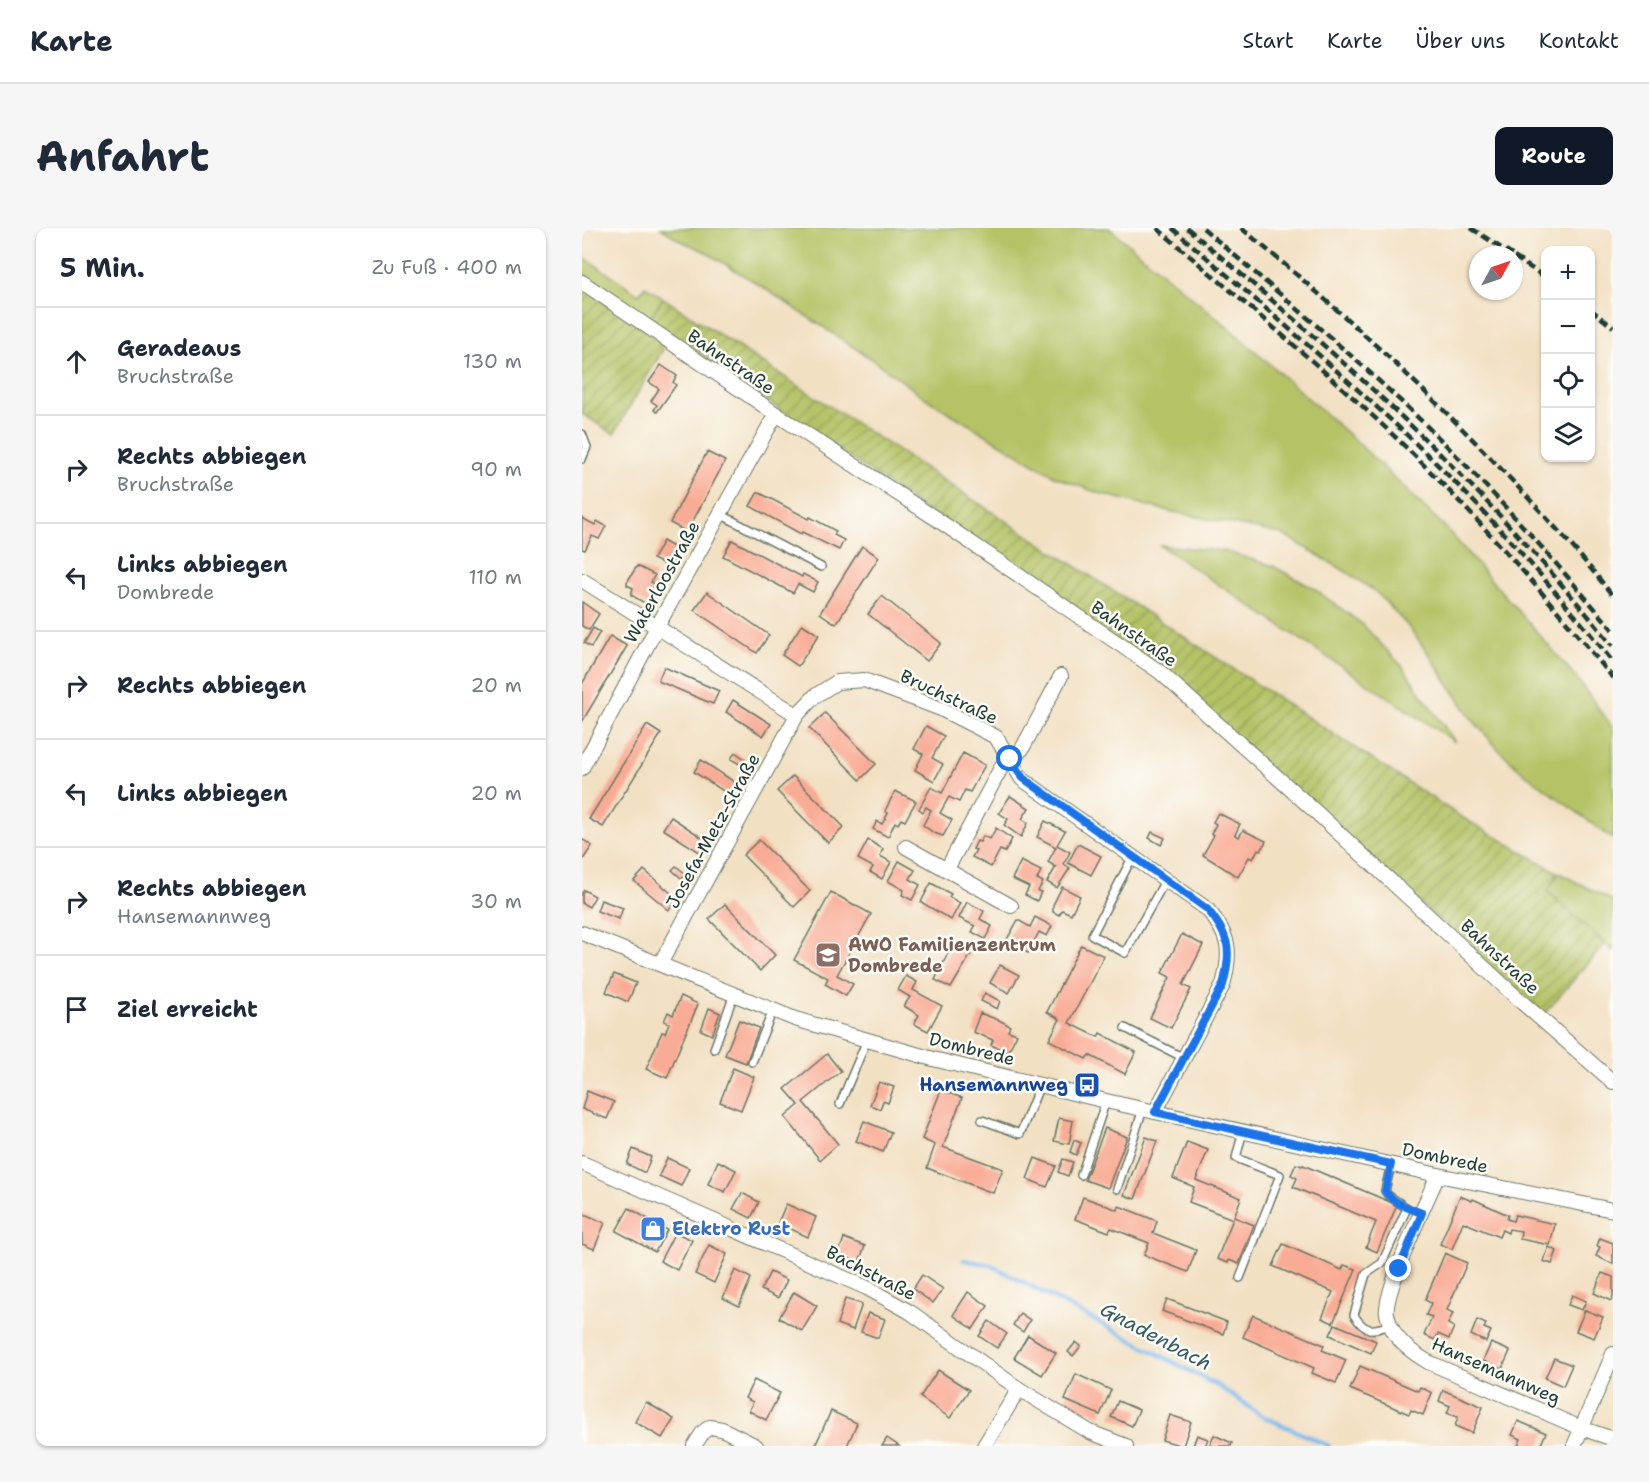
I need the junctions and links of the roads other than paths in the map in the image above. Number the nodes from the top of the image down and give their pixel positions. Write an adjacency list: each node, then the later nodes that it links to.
1 (582, 282): 2 (street, Bahnstraße)
2 (776, 414): 5 (street, Waterloostraße); 27 (street, Bahnstraße)
3 (582, 434): 4 (lane)
4 (582, 459)
5 (720, 514): 6 (lane); 8 (street, Waterloostraße)
6 (821, 567)
7 (582, 580): 8 (street)
8 (657, 627): 10 (street); 12 (street, Waterloostraße)
9 (1061, 676): 11 (street)
10 (797, 715): 11 (street, Bruchstraße); 19 (street, Josefa-Metz-Straße)
11 (1010, 759): 14 (street, Bruchstraße); 15 (street)
12 (582, 768)
13 (906, 847): 15 (street)
14 (1133, 856): 16 (street, Bruchstraße); 16 (lane)
15 (948, 869): 17 (street)
16 (1166, 879): 25 (street, Bruchstraße)
17 (1011, 906)
18 (582, 933): 19 (street, Dombrede)
19 (660, 964): 20 (street, Dombrede)
20 (734, 994): 21 (street, Dombrede); 24 (lane)
21 (773, 1010): 23 (street, Dombrede); 26 (lane)
22 (1125, 1028): 25 (lane)
23 (867, 1040): 28 (street, Dombrede); 30 (lane)
24 (714, 1049)
25 (1184, 1058): 31 (street, Bruchstraße)
26 (752, 1062)
27 (1613, 1082)
28 (1040, 1085): 29 (street, Dombrede); 32 (lane)
29 (1106, 1101): 31 (street, Dombrede); 36 (lane)
30 (840, 1104)
31 (1149, 1110): 33 (street, Dombrede); 38 (lane)
32 (982, 1120)
33 (1243, 1131): 35 (street, Dombrede); 44 (lane)
34 (582, 1163): 47 (street, Bachstraße)
35 (1391, 1164): 37 (street, Dombrede); 39 (lane)
36 (1081, 1175)
37 (1438, 1175): 40 (street, Dombrede); 41 (street, Hansemannweg)
38 (1117, 1188)
39 (1407, 1208): 41 (lane); 42 (lane)
40 (1613, 1210)
41 (1422, 1213): 43 (street, Hansemannweg)
42 (1382, 1263): 43 (lane); 45 (lane)
43 (1399, 1269): 45 (street, Hansemannweg)
44 (1240, 1278)
45 (1391, 1325): 48 (street, Hansemannweg)
46 (1613, 1354): 48 (street)
47 (1019, 1389): 52 (street); 53 (street, Bachstraße)
48 (1581, 1428): 49 (street, Hansemannweg); 54 (street)
49 (1613, 1439)
50 (694, 1446): 51 (street)
51 (756, 1446)
52 (984, 1446)
53 (1126, 1446)
54 (1574, 1446)

